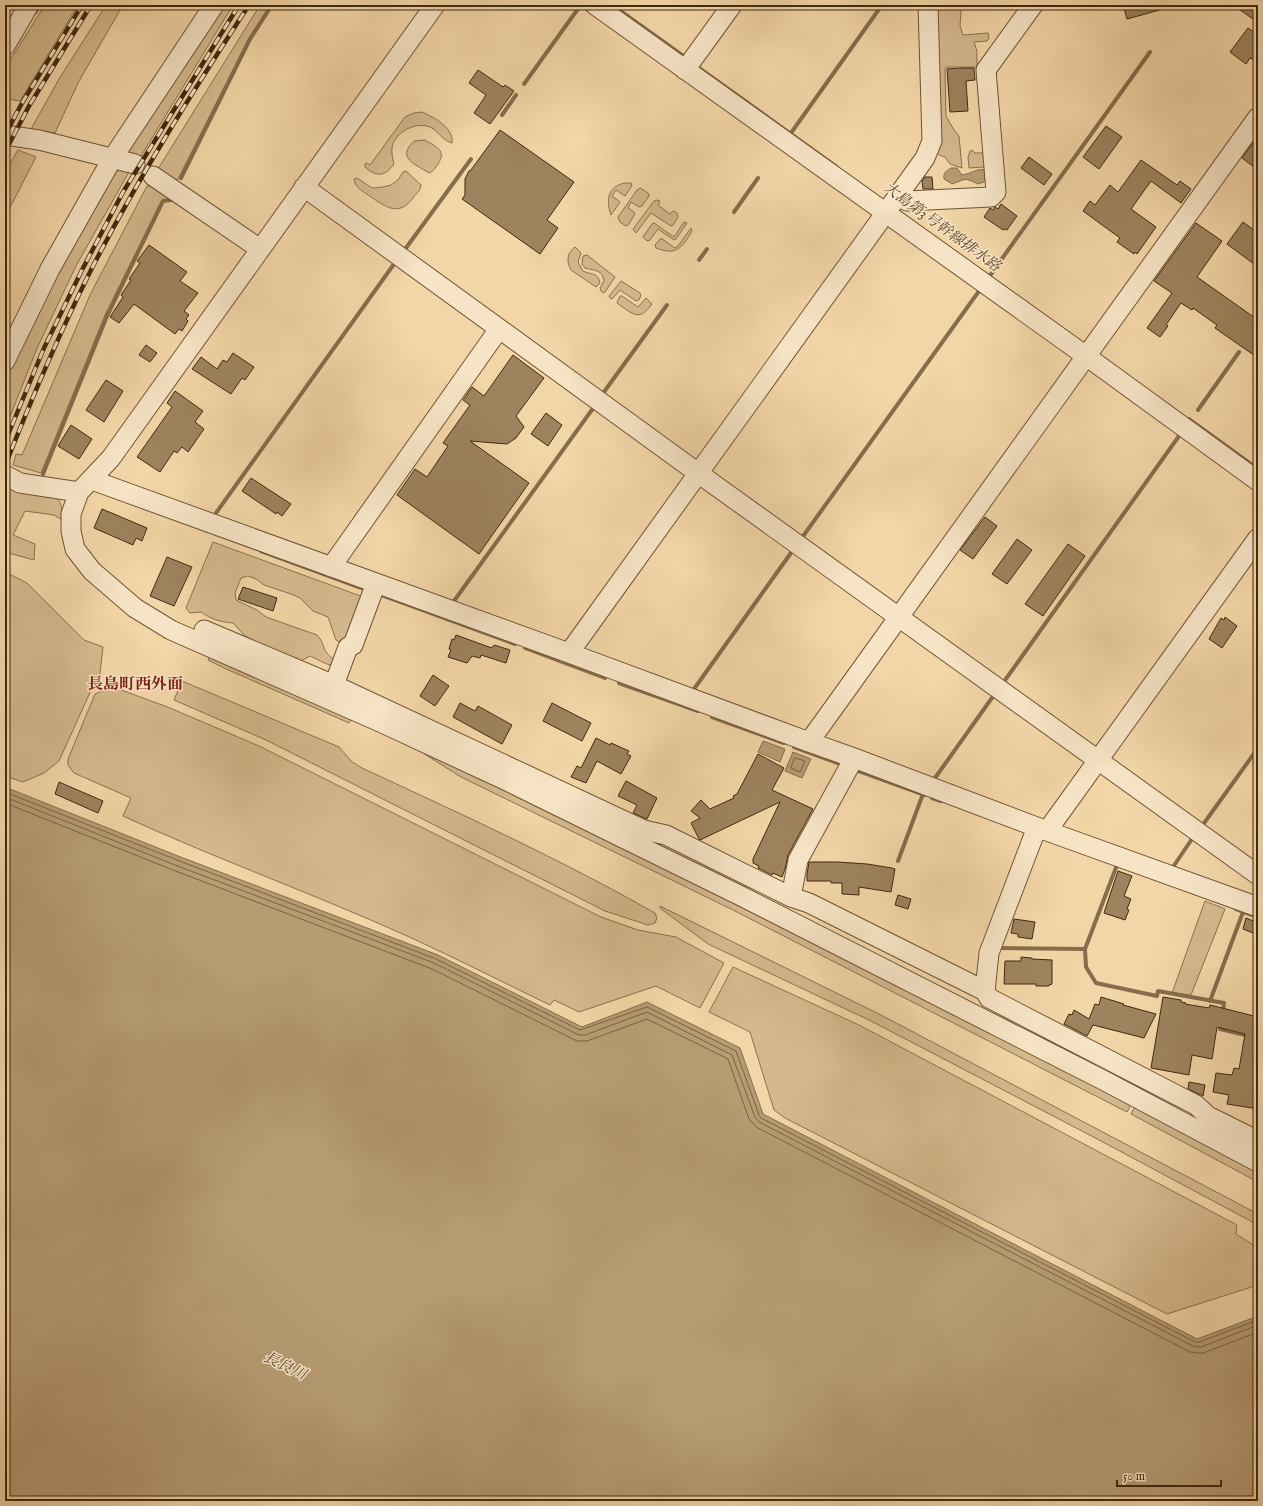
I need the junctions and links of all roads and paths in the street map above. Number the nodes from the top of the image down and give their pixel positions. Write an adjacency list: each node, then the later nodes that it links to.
1 (29, 5): 8 (street)
2 (214, 5): 12 (street)
3 (435, 5): 15 (street)
4 (595, 5): 9 (street)
5 (732, 5): 9 (street)
6 (928, 5): 16 (street)
7 (1025, 8): 16 (street)
8 (5, 46)
9 (689, 64): 16 (street)
10 (1258, 117): 19 (street)
11 (5, 135): 12 (street)
12 (112, 159): 13 (street); 20 (street)
13 (135, 164)
14 (153, 176): 17 (street)
15 (304, 187): 17 (street); 18 (street)
16 (891, 204): 19 (street); 21 (street)
17 (260, 249): 24 (street)
18 (499, 329): 21 (street); 26 (street)
19 (1090, 351): 23 (street); 28 (street)
20 (5, 361)
21 (698, 473): 28 (street); 30 (street)
22 (5, 475): 24 (street)
23 (1258, 481)
24 (85, 486): 26 (street); 29 (street)
25 (1258, 538): 34 (street)
26 (330, 567): 27 (street)
27 (376, 583): 30 (street); 31 (street)
28 (898, 617): 32 (street); 34 (street)
29 (171, 630): 31 (street); 41 (street)
30 (569, 653): 32 (street)
31 (334, 685): 37 (street)
32 (809, 742): 33 (street)
33 (854, 758): 35 (street); 37 (street)
34 (1098, 760): 35 (street); 36 (street)
35 (1042, 829): 38 (street); 39 (street)
36 (1258, 875)
37 (791, 898): 39 (street)
38 (1258, 907)
39 (985, 991): 40 (street)
40 (1258, 1141)
41 (1258, 1162)

